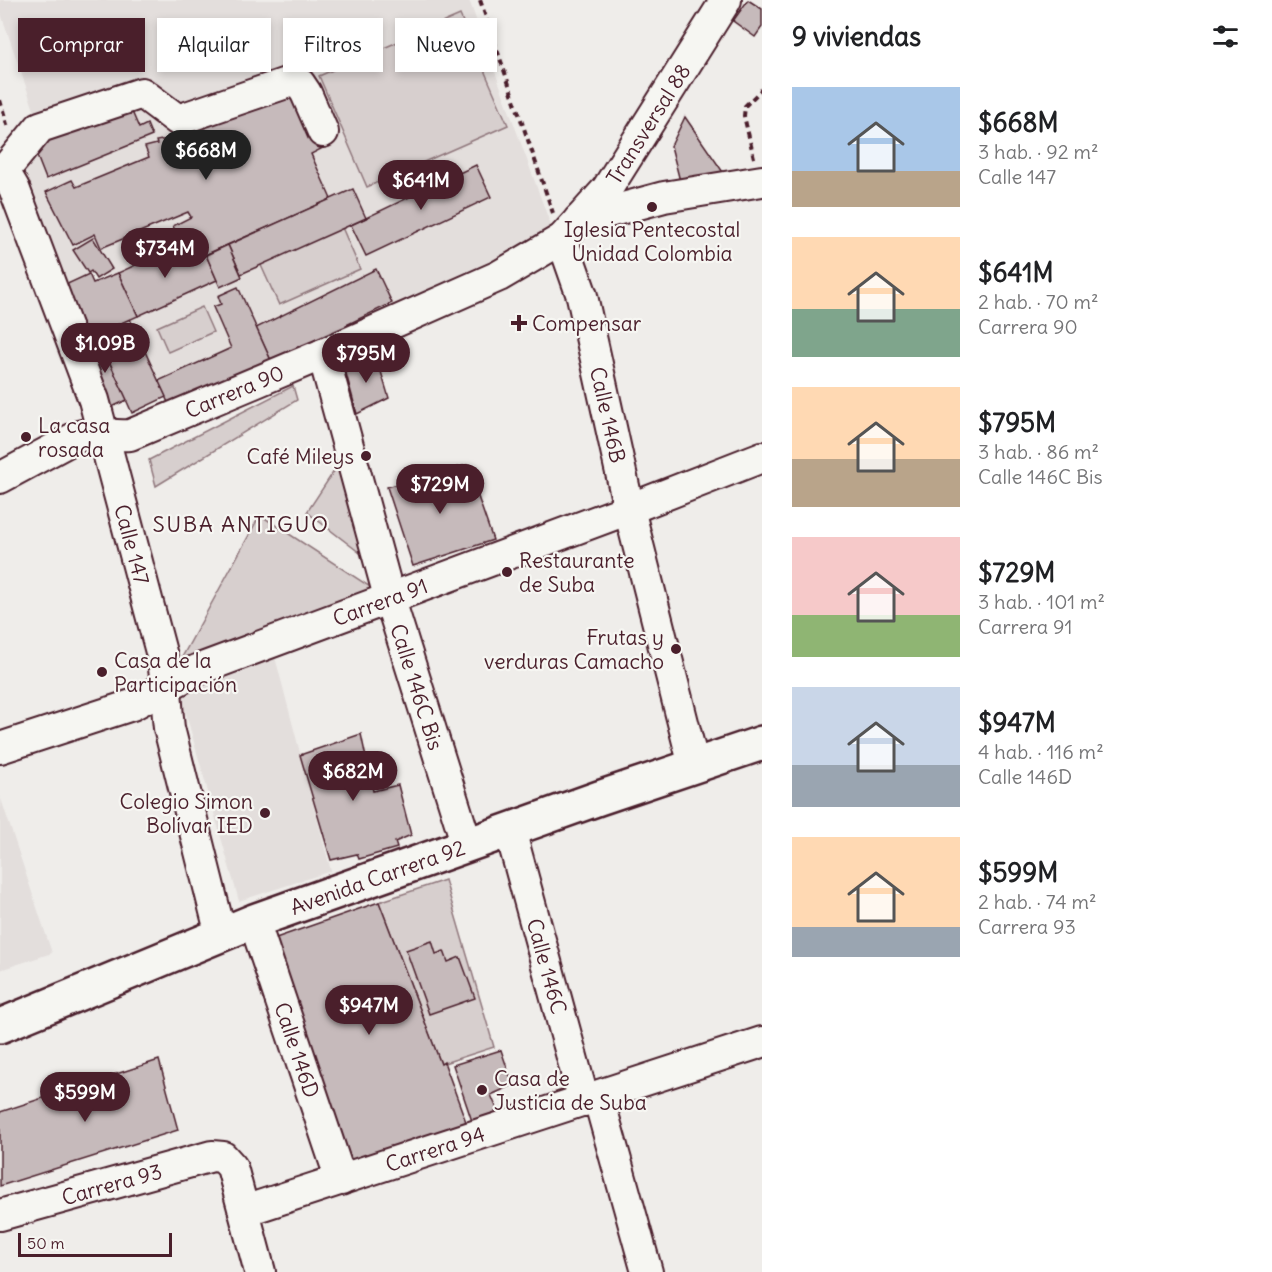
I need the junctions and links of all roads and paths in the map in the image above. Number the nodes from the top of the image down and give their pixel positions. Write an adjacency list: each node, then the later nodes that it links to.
1 (480, 0): 7 (path)
2 (726, 0): 7 (street, Transversal 88)
3 (762, 89): 6 (path)
4 (323, 132): 5 (street)
5 (2, 170): 9 (street, Calle 147)
6 (761, 182): 7 (street, Carrera 90)
7 (571, 230): 8 (street, Carrera 90); 12 (street, Calle 146B)
8 (323, 354): 9 (street, Carrera 90); 13 (street, Calle 146C Bis)
9 (104, 433): 11 (street, Carrera 90); 14 (street, Calle 147)
10 (762, 457): 12 (street, Carrera 91)
11 (0, 478)
12 (629, 509): 13 (street, Carrera 91); 17 (street, Calle 146B)
13 (390, 600): 14 (street, Carrera 91); 19 (street, Calle 146C Bis)
14 (167, 687): 16 (street, Carrera 91); 21 (street, Calle 147)
15 (762, 743): 17 (main road, Avenida Carrera 92)
16 (0, 748)
17 (694, 766): 18 (main road, Avenida Carrera 92)
18 (510, 830): 19 (main road, Avenida Carrera 92); 24 (street, Calle 146C)
19 (467, 845): 20 (main road, Avenida Carrera 92)
20 (254, 921): 21 (main road, Avenida Carrera 92); 25 (street, Calle 146D)
21 (221, 935): 22 (main road, Avenida Carrera 92)
22 (0, 1026)
23 (762, 1042): 24 (street, Carrera 94)
24 (591, 1099): 25 (street, Carrera 94); 29 (street, Calle 146C)
25 (341, 1180): 26 (street, Carrera 94)
26 (244, 1211): 27 (street, Carrera 93); 28 (street)
27 (0, 1215)
28 (260, 1272)
29 (647, 1272)

